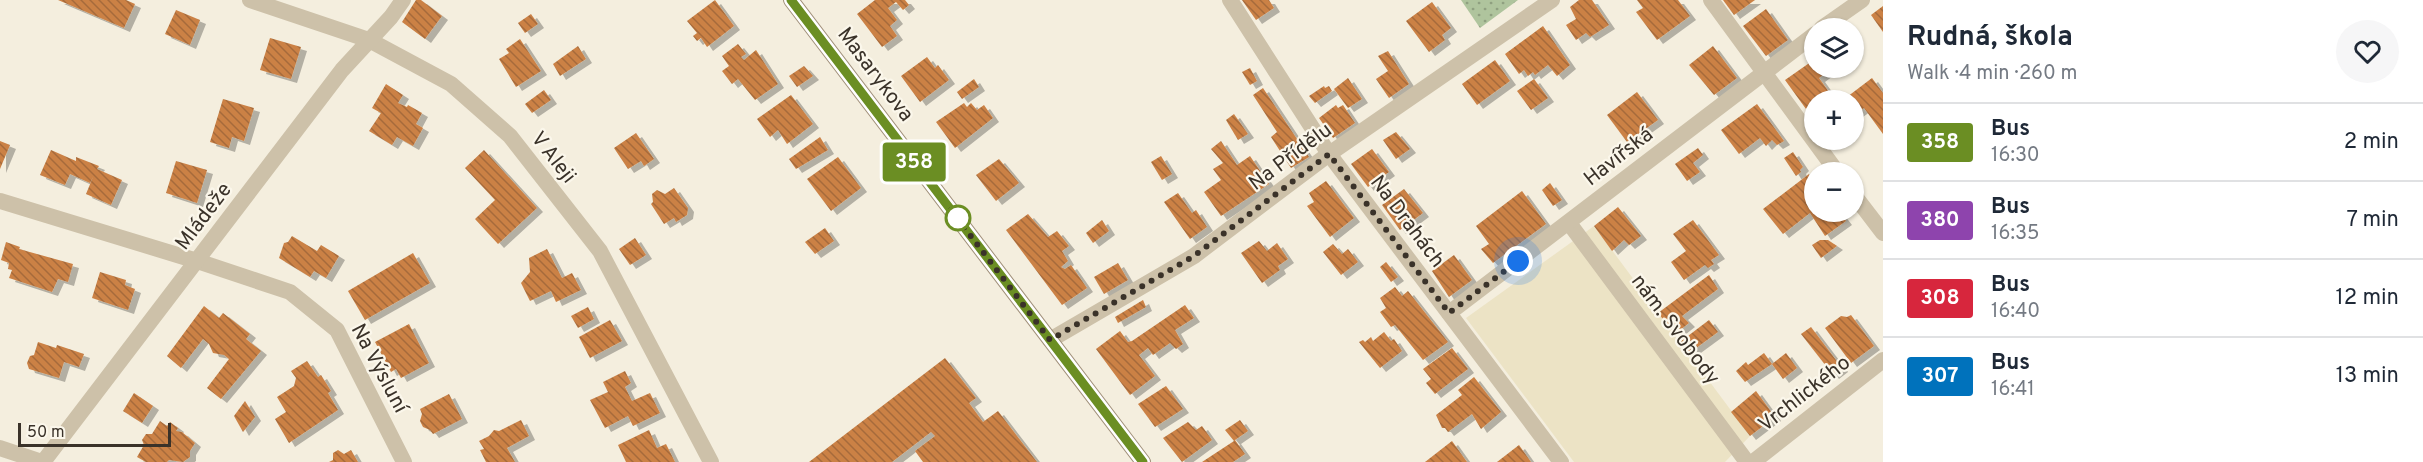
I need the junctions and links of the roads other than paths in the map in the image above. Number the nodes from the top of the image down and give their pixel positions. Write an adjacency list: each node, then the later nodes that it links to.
1 (250, 0): 9 (street, V Aleji)
2 (403, 0): 9 (street, Mládeže)
3 (791, 0): 20 (main road, Masarykova)
4 (1230, 0): 12 (street, Na Drahách)
5 (1552, 0): 12 (street, Na Přídělu)
6 (1711, 0): 11 (street)
7 (1862, 0): 8 (street)
8 (1836, 18)
9 (369, 40): 18 (street, Mládeže); 25 (street, V Aleji)
10 (1804, 42): 11 (street, Havířská)
11 (1762, 72): 13 (street); 16 (street, Havířská)
12 (1329, 154): 19 (street, Na Drahách); 20 (street, Na Přídělu)
13 (1830, 162)
14 (0, 201): 18 (street, Na Výsluní)
15 (1864, 208): 17 (street)
16 (1569, 223): 19 (street, Havířská); 28 (street, nám. Svobody)
17 (1883, 233)
18 (197, 261): 23 (street, Mládeže); 24 (street, Na Výsluní)
19 (1449, 313): 27 (street, Na Drahách)
20 (1050, 340): 26 (main road, Masarykova)
21 (1883, 360): 29 (street, Vrchlického)
22 (0, 448): 23 (street)
23 (42, 462)
24 (404, 462)
25 (711, 462)
26 (1143, 462)
27 (1561, 462)
28 (1747, 462)
29 (1753, 462)

